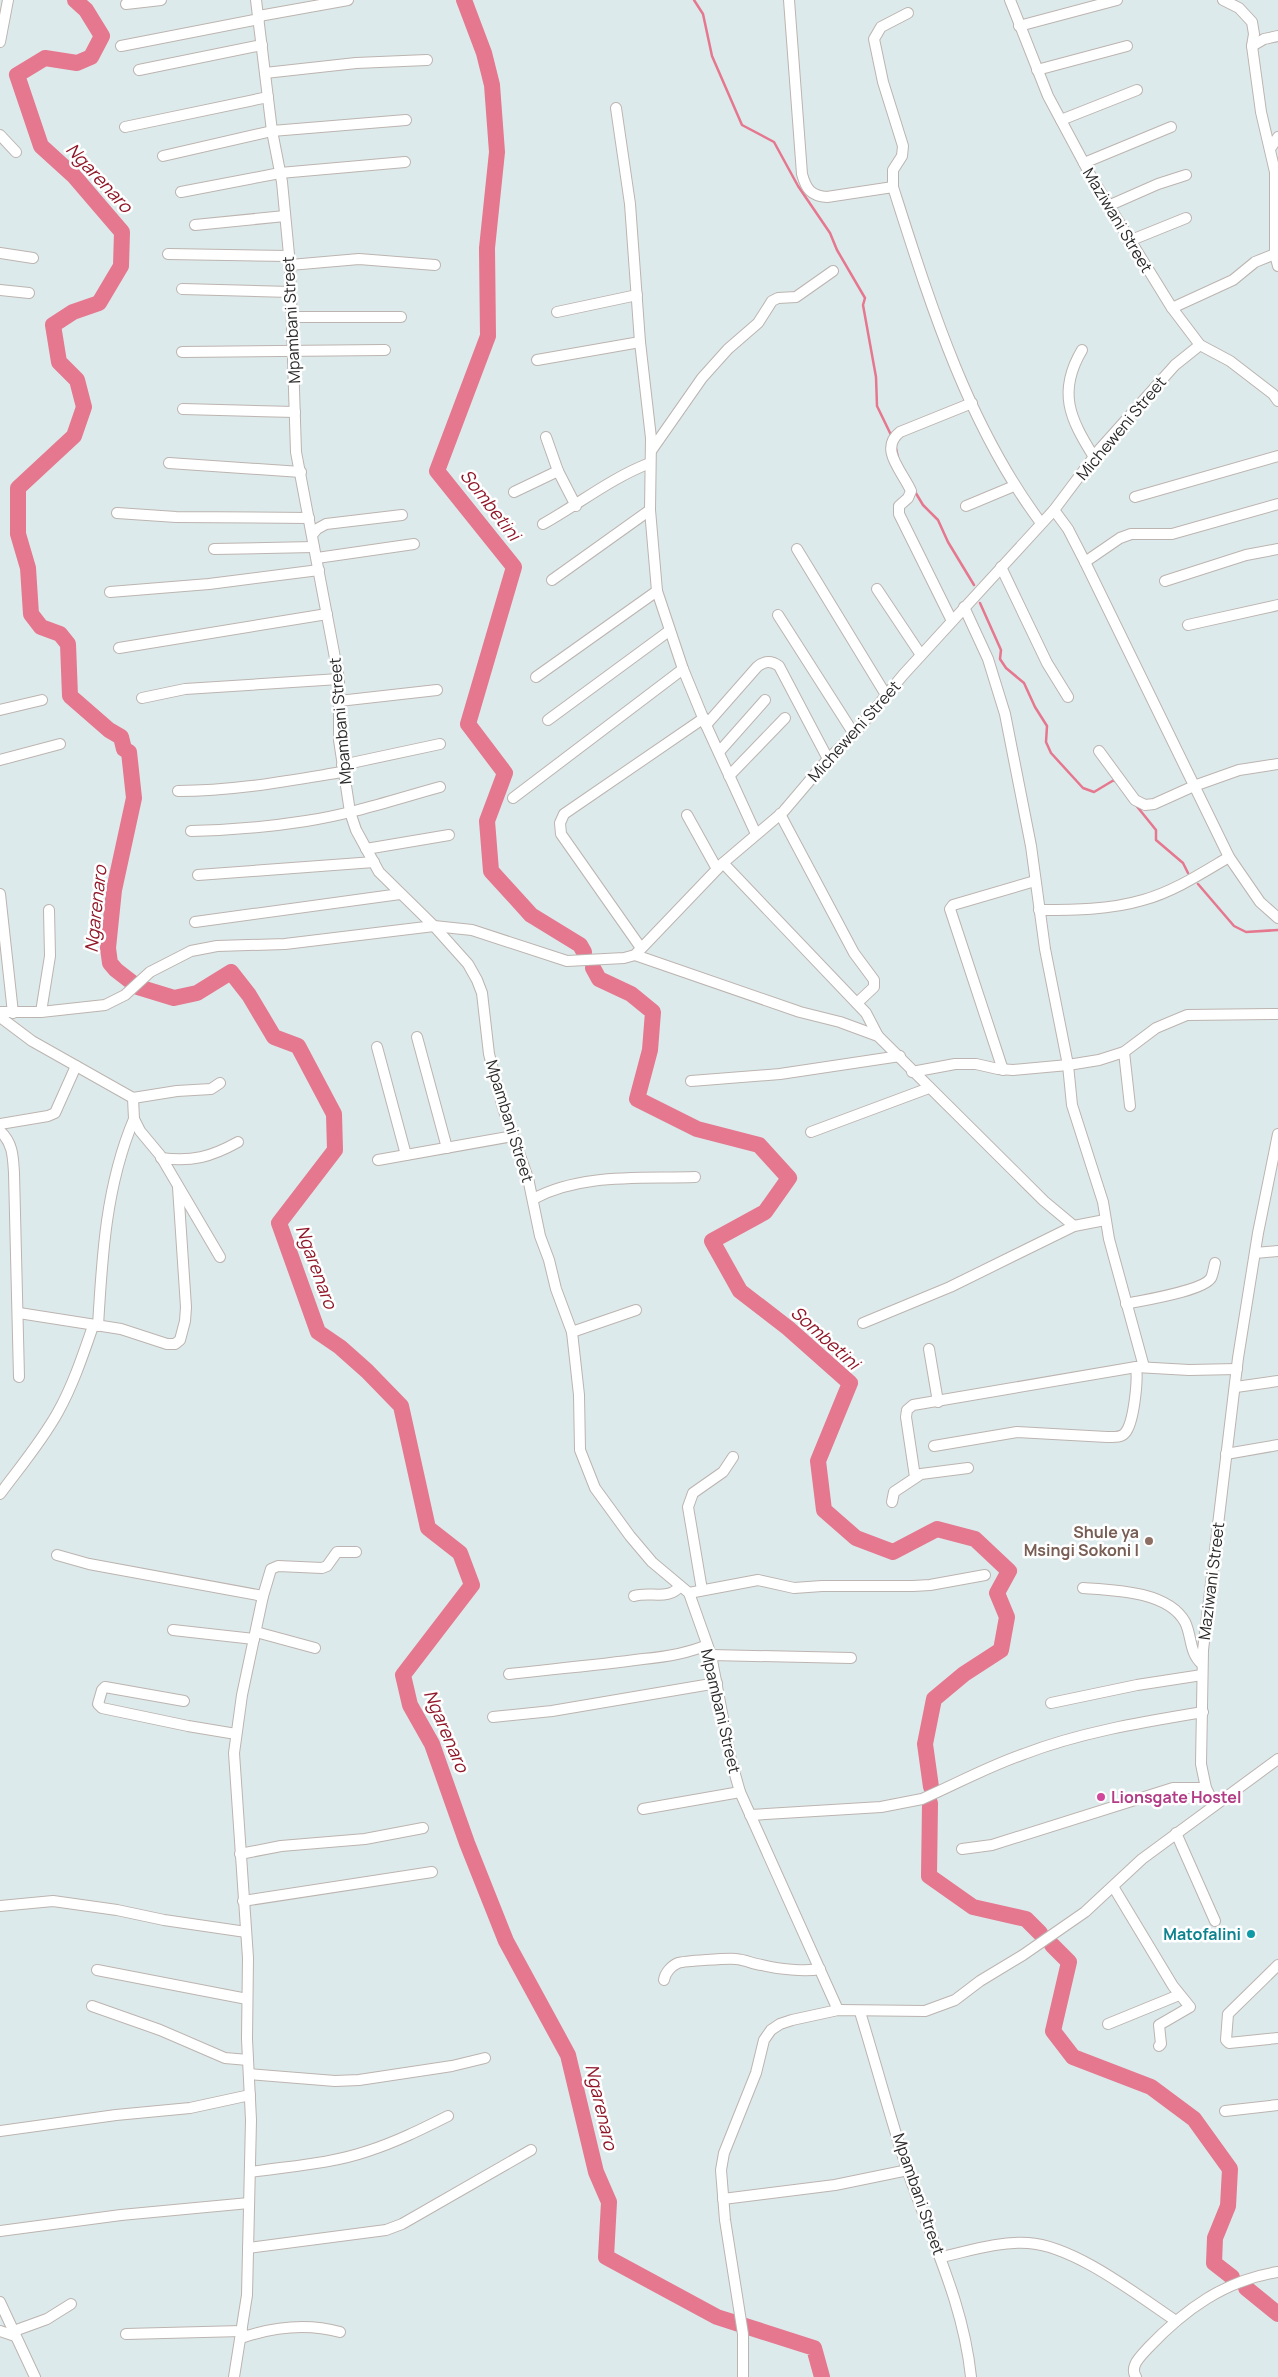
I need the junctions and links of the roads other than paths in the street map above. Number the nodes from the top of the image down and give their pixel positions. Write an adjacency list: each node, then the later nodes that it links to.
1 (8, 0): 14 (street)
2 (161, 0): 9 (street)
3 (256, 0): 11 (street, Mpambani Street)
4 (348, 0): 11 (street)
5 (789, 0): 40 (street)
6 (1010, 0): 12 (street, Maziwani Street)
7 (1117, 0): 12 (street)
8 (1223, 0): 18 (street)
9 (126, 4)
10 (908, 13): 40 (street)
11 (259, 17): 15 (street, Mpambani Street); 16 (street)
12 (1019, 26): 21 (street, Maziwani Street)
13 (1278, 36): 18 (street)
14 (0, 42)
15 (262, 45): 20 (street); 22 (street, Mpambani Street)
16 (121, 46)
17 (1127, 46): 21 (street)
18 (1252, 46): 33 (street)
19 (427, 60): 22 (street)
20 (139, 70)
21 (1037, 70): 27 (street, Maziwani Street)
22 (264, 73): 24 (street, Mpambani Street)
23 (1137, 90): 27 (street)
24 (268, 97): 28 (street); 30 (street, Mpambani Street)
25 (616, 108): 59 (street)
26 (406, 120): 30 (street)
27 (1060, 120): 37 (street, Maziwani Street)
28 (124, 127)
29 (1170, 127): 37 (street)
30 (272, 131): 35 (street); 38 (street, Mpambani Street)
31 (0, 135): 34 (street)
32 (1278, 137): 33 (street)
33 (1270, 149): 49 (street)
34 (16, 152)
35 (163, 156)
36 (405, 162): 38 (street)
37 (1084, 163): 42 (street, Maziwani Street)
38 (280, 173): 41 (street); 43 (street, Mpambani Street)
39 (1186, 175): 42 (street)
40 (893, 187): 72 (street)
41 (181, 192)
42 (1108, 206): 46 (street, Maziwani Street)
43 (285, 216): 45 (street); 51 (street, Mpambani Street)
44 (1186, 218): 46 (street)
45 (195, 225)
46 (1129, 241): 60 (street, Maziwani Street)
47 (0, 253): 50 (street)
48 (168, 254): 51 (street)
49 (1276, 254): 53 (street); 60 (street)
50 (33, 258)
51 (289, 260): 52 (street); 57 (street, Mpambani Street)
52 (435, 265)
53 (1278, 266)
54 (832, 271): 76 (street)
55 (182, 289): 57 (street)
56 (0, 290): 58 (street)
57 (291, 292): 62 (street, Mpambani Street)
58 (29, 293)
59 (637, 295): 61 (street); 64 (street)
60 (1172, 308): 65 (street, Maziwani Street)
61 (557, 312)
62 (292, 317): 63 (street); 66 (street, Mpambani Street)
63 (400, 317)
64 (640, 342): 70 (street); 76 (street)
65 (1200, 345): 71 (street, Maziwani Street); 78 (street, Micheweni Street)
66 (293, 350): 67 (street); 69 (street); 74 (street, Mpambani Street)
67 (385, 350)
68 (1082, 350): 78 (street)
69 (182, 352)
70 (537, 360)
71 (1278, 401)
72 (972, 403): 83 (street); 115 (street)
73 (183, 409): 74 (street)
74 (295, 412): 82 (street, Mpambani Street)
75 (546, 437): 81 (street)
76 (650, 452): 80 (street)
77 (1278, 456): 85 (street)
78 (1094, 457): 90 (street, Micheweni Street)
79 (169, 463): 82 (street)
80 (650, 463): 87 (street); 89 (street)
81 (558, 471): 84 (street); 87 (street)
82 (300, 472): 93 (street, Mpambani Street)
83 (1014, 486): 88 (street); 94 (street)
84 (514, 492)
85 (1135, 496)
86 (1278, 504): 103 (street)
87 (576, 506): 95 (street)
88 (966, 506)
89 (650, 510): 106 (street); 109 (street)
90 (1054, 510): 94 (street, Micheweni Street); 103 (street)
91 (117, 513): 93 (street)
92 (402, 515): 96 (street)
93 (309, 518): 96 (street, Mpambani Street)
94 (1041, 522): 104 (street, Micheweni Street)
95 (543, 524)
96 (312, 535): 98 (street, Mpambani Street)
97 (414, 544): 102 (street)
98 (314, 547): 99 (street); 102 (street, Mpambani Street)
99 (214, 549)
100 (797, 549): 124 (street)
101 (1278, 549): 107 (street)
102 (317, 558): 105 (street, Mpambani Street)
103 (1085, 562): 144 (street)
104 (1001, 567): 112 (street, Micheweni Street); 125 (street)
105 (319, 570): 110 (street); 113 (street, Mpambani Street)
106 (552, 580)
107 (1165, 581)
108 (877, 589): 119 (street)
109 (657, 591): 117 (street); 121 (street)
110 (110, 592)
111 (1278, 605): 116 (street)
112 (964, 608): 115 (street, Micheweni Street); 159 (street)
113 (327, 614): 118 (street); 122 (street, Mpambani Street)
114 (778, 615): 134 (street)
115 (952, 621): 119 (street, Micheweni Street)
116 (1188, 625)
117 (669, 631): 120 (street); 132 (street)
118 (119, 648)
119 (921, 656): 124 (street, Micheweni Street)
120 (684, 669): 133 (street); 147 (street)
121 (536, 677)
122 (339, 679): 126 (street); 129 (street, Mpambani Street)
123 (437, 690): 129 (street)
124 (886, 695): 134 (street, Micheweni Street)
125 (1068, 697)
126 (142, 698)
127 (42, 700): 130 (street)
128 (765, 700): 138 (street)
129 (339, 701): 142 (street, Mpambani Street)
130 (0, 710)
131 (785, 718): 143 (street)
132 (548, 720)
133 (705, 722): 138 (street); 139 (street); 167 (street)
134 (854, 734): 139 (street, Micheweni Street)
135 (60, 744): 140 (street)
136 (440, 744): 142 (street)
137 (1099, 751): 144 (street)
138 (719, 752): 143 (street)
139 (828, 759): 149 (street, Micheweni Street)
140 (0, 760)
141 (1278, 764): 144 (street)
142 (342, 768): 146 (street); 148 (street, Mpambani Street)
143 (729, 776): 152 (street)
144 (1194, 786): 155 (street)
145 (440, 787): 148 (street)
146 (178, 791)
147 (513, 798)
148 (350, 812): 151 (street); 154 (street, Mpambani Street)
149 (780, 814): 152 (street, Micheweni Street); 168 (street)
150 (687, 815): 157 (street)
151 (191, 831)
152 (756, 834): 157 (street, Micheweni Street)
153 (448, 836): 154 (street)
154 (366, 849): 156 (street, Mpambani Street)
155 (1229, 857): 163 (street); 164 (street)
156 (374, 862): 158 (street); 161 (street, Mpambani Street)
157 (720, 866): 167 (street, Micheweni Street); 168 (street)
158 (198, 875)
159 (1035, 881): 163 (street); 181 (street)
160 (0, 894): 171 (street)
161 (400, 894): 165 (street); 166 (street, Mpambani Street)
162 (49, 910): 170 (street)
163 (1039, 910): 179 (street)
164 (1278, 918)
165 (195, 922)
166 (434, 926): 167 (street); 170 (street); 193 (street, Mpambani Street)
167 (638, 951): 174 (street)
168 (858, 1003): 174 (street)
169 (0, 1012): 171 (street)
170 (41, 1012): 171 (street)
171 (13, 1013)
172 (1278, 1014): 177 (street)
173 (0, 1017): 180 (street)
174 (878, 1036): 178 (street)
175 (417, 1037): 195 (street)
176 (377, 1047): 196 (street)
177 (1124, 1052): 179 (street); 187 (street)
178 (900, 1056): 182 (street); 183 (street)
179 (1068, 1065): 181 (street); 202 (street)
180 (76, 1066): 186 (street); 189 (street)
181 (1003, 1070): 182 (street)
182 (912, 1072): 185 (street)
183 (691, 1080)
184 (220, 1083): 186 (street)
185 (929, 1088): 191 (street); 203 (street)
186 (133, 1098): 188 (street)
187 (1130, 1106)
188 (134, 1119): 197 (street); 212 (street)
189 (0, 1124)
190 (0, 1131): 210 (street)
191 (812, 1132)
192 (1278, 1134): 205 (street, Maziwani Street)
193 (513, 1136): 195 (street); 201 (street, Mpambani Street)
194 (238, 1142): 197 (street)
195 (447, 1148): 196 (street)
196 (406, 1155): 198 (street)
197 (161, 1158): 200 (street)
198 (378, 1160)
199 (695, 1177): 201 (street)
200 (178, 1187): 206 (street); 212 (street)
201 (532, 1199): 213 (street, Mpambani Street)
202 (1106, 1220): 203 (street); 208 (street)
203 (1074, 1226): 211 (street)
204 (1278, 1250): 205 (street)
205 (1255, 1252): 216 (street, Maziwani Street)
206 (220, 1256)
207 (1215, 1262): 208 (street)
208 (1126, 1304): 215 (street)
209 (636, 1310): 213 (street)
210 (19, 1313): 212 (street); 217 (street)
211 (863, 1323)
212 (96, 1326): 227 (street)
213 (572, 1332): 232 (street, Mpambani Street)
214 (930, 1349): 220 (street)
215 (1140, 1367): 216 (street); 220 (street); 222 (street)
216 (1237, 1369): 219 (street, Maziwani Street)
217 (19, 1378)
218 (1278, 1381): 219 (street)
219 (1236, 1388): 223 (street, Maziwani Street)
220 (938, 1402): 226 (street)
221 (1278, 1445): 223 (street)
222 (934, 1446)
223 (1226, 1454): 243 (street, Maziwani Street)
224 (733, 1457): 234 (street)
225 (968, 1468): 226 (street)
226 (915, 1477): 228 (street)
227 (0, 1494)
228 (892, 1502)
229 (356, 1552): 236 (street)
230 (57, 1555): 236 (street)
231 (985, 1574): 234 (street)
232 (680, 1586): 235 (street, Mpambani Street); 237 (street)
233 (1083, 1588): 243 (street)
234 (702, 1590): 235 (street)
235 (689, 1593): 241 (street, Mpambani Street)
236 (263, 1596): 239 (street)
237 (634, 1596)
238 (174, 1630): 239 (street)
239 (255, 1635): 240 (street); 251 (street)
240 (316, 1648)
241 (709, 1650): 242 (street); 244 (street); 246 (street, Mpambani Street)
242 (851, 1658)
243 (1202, 1664): 245 (street, Maziwani Street)
244 (509, 1674)
245 (1202, 1675): 248 (street); 249 (street, Maziwani Street)
246 (716, 1683): 250 (street); 254 (street, Mpambani Street)
247 (184, 1701): 251 (street)
248 (1051, 1704)
249 (1203, 1712): 253 (street, Maziwani Street); 257 (street)
250 (493, 1717)
251 (236, 1734): 261 (street)
252 (1278, 1759): 255 (street)
253 (1206, 1788): 255 (street, Maziwani Street); 260 (street)
254 (740, 1792): 256 (street); 257 (street, Mpambani Street)
255 (1214, 1804): 259 (street)
256 (643, 1809)
257 (750, 1816): 269 (street, Mpambani Street)
258 (423, 1828): 261 (street)
259 (1176, 1833): 263 (street); 266 (street)
260 (962, 1850)
261 (240, 1854): 264 (street)
262 (432, 1872): 264 (street)
263 (1114, 1888): 272 (street); 276 (street)
264 (243, 1901): 267 (street)
265 (0, 1906): 267 (street)
266 (1215, 1921)
267 (246, 1932): 273 (street)
268 (1278, 1965): 278 (street)
269 (820, 1969): 271 (street); 275 (street, Mpambani Street)
270 (97, 1970): 273 (street)
271 (664, 1980)
272 (1179, 1994): 277 (street); 279 (street)
273 (247, 1999): 281 (street)
274 (92, 2006): 281 (street)
275 (838, 2010): 276 (street); 291 (street)
276 (860, 2012): 289 (street, Mpambani Street)
277 (1108, 2024)
278 (1278, 2038)
279 (1159, 2046)
280 (485, 2058): 282 (street)
281 (248, 2060): 282 (street)
282 (249, 2074): 283 (street)
283 (250, 2095): 287 (street); 290 (street)
284 (1278, 2105): 285 (street)
285 (1225, 2111)
286 (448, 2116): 290 (street)
287 (0, 2131)
288 (531, 2150): 294 (street)
289 (908, 2170): 291 (street); 295 (street, Mpambani Street)
290 (251, 2172): 292 (street)
291 (723, 2199): 307 (street)
292 (249, 2203): 293 (street); 294 (street)
293 (0, 2231)
294 (248, 2248): 304 (street)
295 (941, 2257): 299 (street); 308 (street, Mpambani Street)
296 (1278, 2272): 299 (street)
297 (0, 2302): 302 (street)
298 (71, 2304): 302 (street)
299 (1176, 2321): 309 (street)
300 (0, 2331): 302 (street)
301 (340, 2332): 304 (street)
302 (14, 2334): 305 (street)
303 (126, 2334): 304 (street)
304 (241, 2335): 306 (street)
305 (35, 2377)
306 (234, 2377)
307 (743, 2377)
308 (971, 2377)
309 (1136, 2377)

